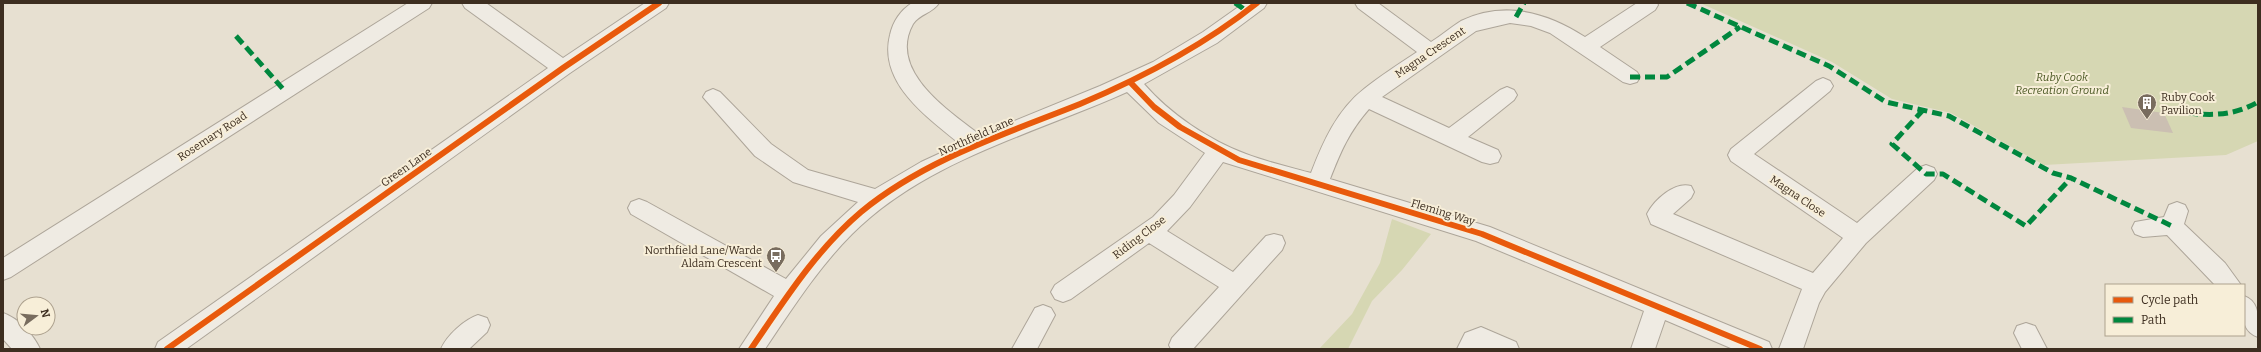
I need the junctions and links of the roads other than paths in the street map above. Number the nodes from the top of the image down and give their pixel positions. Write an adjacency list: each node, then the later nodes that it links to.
1 (422, 3): 30 (street, Rosemary Road)
2 (472, 3): 10 (street)
3 (658, 3): 10 (street, Green Lane)
4 (929, 3): 18 (street)
5 (1257, 3): 12 (street, Northfield Lane)
6 (1364, 3): 9 (street)
7 (1648, 5): 8 (street)
8 (1585, 47): 9 (street, Magna Crescent); 11 (street, Magna Crescent)
9 (1430, 52): 16 (street, Magna Crescent)
10 (563, 68): 44 (street, Green Lane)
11 (1630, 77)
12 (1130, 82): 18 (street, Northfield Lane); 19 (street, Fleming Way)
13 (1823, 86): 28 (street, Magna Close)
14 (1507, 95): 17 (street)
15 (713, 97): 24 (street)
16 (1366, 99): 17 (street); 22 (street, Magna Crescent)
17 (1451, 138): 20 (street)
18 (977, 145): 24 (street, Northfield Lane)
19 (1219, 151): 22 (street, Fleming Way); 27 (street, Riding Close)
20 (1490, 156)
21 (1926, 174): 28 (street)
22 (1318, 183): 36 (street, Fleming Way)
23 (1683, 192): 33 (street)
24 (879, 199): 35 (street, Northfield Lane)
25 (639, 208): 35 (street)
26 (2143, 228): 31 (street)
27 (1148, 231): 32 (street); 34 (street, Riding Close)
28 (1858, 236): 33 (street)
29 (1274, 243): 32 (street)
30 (3, 270)
31 (2228, 284)
32 (1236, 285): 42 (street)
33 (1817, 285): 52 (street)
34 (1063, 292)
35 (790, 293): 46 (street, Northfield Lane)
36 (1657, 307): 50 (street); 51 (street, Fleming Way)
37 (2245, 308): 41 (street)
38 (1043, 315): 47 (street)
39 (3, 323): 43 (street)
40 (478, 325): 45 (street)
41 (2258, 327)
42 (1181, 345)
43 (28, 349)
44 (167, 349)
45 (453, 349)
46 (751, 349)
47 (1024, 349)
48 (1469, 349): 49 (street)
49 (1507, 349)
50 (1643, 349)
51 (1760, 349)
52 (1792, 349)

